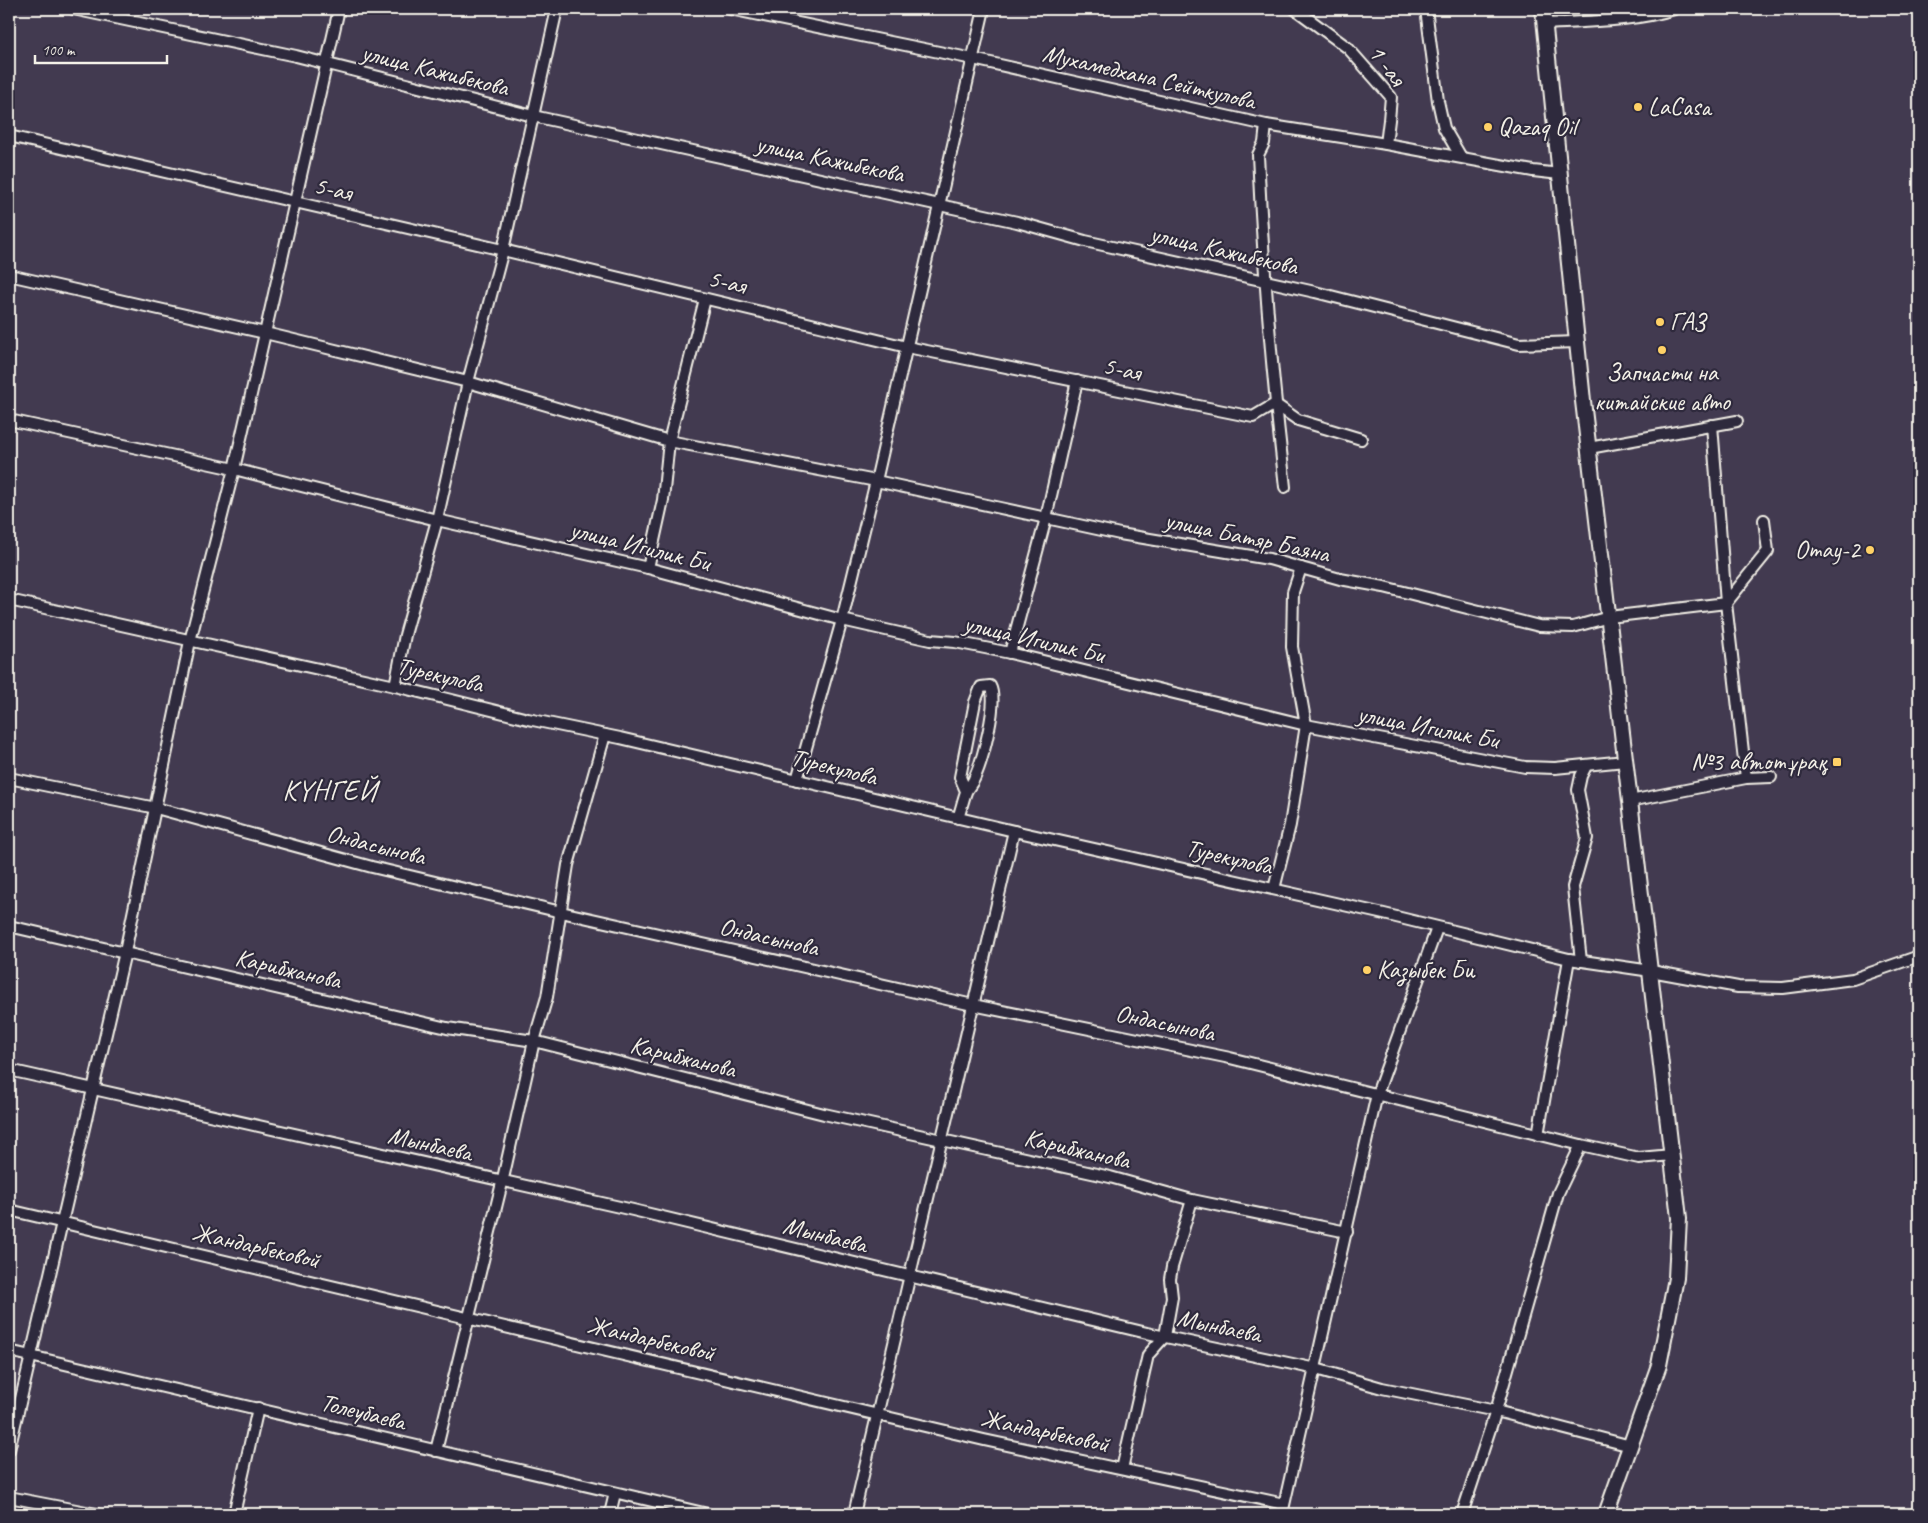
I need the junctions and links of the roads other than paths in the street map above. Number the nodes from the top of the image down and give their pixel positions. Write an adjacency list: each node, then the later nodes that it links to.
1 (73, 9): 12 (street, улица Кажибекова)
2 (339, 9): 12 (street)
3 (557, 9): 13 (street)
4 (730, 9): 11 (street, Мухамедхана Сейткулова)
5 (984, 9): 11 (street)
6 (1296, 9): 16 (street, 1 -ая)
7 (1426, 9): 17 (street)
8 (1543, 9): 10 (main road)
9 (1674, 9): 10 (street)
10 (1545, 24): 18 (main road)
11 (973, 59): 14 (street, Мухамедхана Сейткулова); 20 (street)
12 (326, 64): 13 (street, улица Кажибекова); 19 (street)
13 (533, 116): 20 (street, улица Кажибекова); 21 (street)
14 (1266, 125): 16 (street, Мухамедхана Сейткулова); 23 (street)
15 (9, 136): 19 (street, 5-ая)
16 (1386, 144): 17 (street, Мухамедхана Сейткулова)
17 (1461, 157): 18 (street, Мухамедхана Сейткулова)
18 (1560, 174): 26 (main road)
19 (294, 202): 21 (street, 5-ая); 25 (street)
20 (939, 205): 23 (street, улица Кажибекова); 27 (street)
21 (503, 250): 24 (street, 5-ая); 29 (street)
22 (9, 274): 25 (street, улица Батяр Баяна)
23 (1264, 282): 26 (street, улица Кажибекова); 30 (street)
24 (705, 299): 27 (street, 5-ая); 35 (street)
25 (265, 333): 29 (street, улица Батяр Баяна); 37 (street)
26 (1577, 342): 36 (main road)
27 (906, 347): 28 (street, 5-ая); 38 (street)
28 (1077, 381): 30 (street, 5-ая); 40 (street)
29 (468, 382): 35 (street, улица Батяр Баяна); 41 (street)
30 (1275, 404): 34 (street); 39 (street)
31 (9, 420): 37 (street, улица Игилик Би)
32 (1737, 421): 33 (street)
33 (1712, 425): 36 (street); 46 (street)
34 (1361, 439)
35 (669, 441): 38 (street, улица Батяр Баяна); 43 (street)
36 (1589, 448): 47 (main road)
37 (234, 469): 41 (street, улица Игилик Би); 49 (street)
38 (876, 481): 40 (street, улица Батяр Баяна); 48 (street)
39 (1285, 487)
40 (1046, 518): 44 (street, улица Батяр Баяна); 50 (street)
41 (438, 520): 43 (street, улица Игилик Би); 51 (street)
42 (1764, 520): 46 (street)
43 (648, 568): 48 (street, улица Игилик Би)
44 (1301, 568): 47 (street, улица Батяр Баяна); 52 (street)
45 (9, 600): 49 (street, Турекулова)
46 (1726, 603): 47 (street, улица Батяр Баяна); 58 (street)
47 (1609, 617): 54 (main road)
48 (842, 620): 50 (street, улица Игилик Би); 59 (street)
49 (190, 641): 51 (street, Турекулова); 62 (street)
50 (1010, 654): 52 (street, улица Игилик Би)
51 (395, 686): 53 (street, Турекулова)
52 (1306, 725): 55 (street, улица Игилик Би); 65 (street)
53 (604, 735): 59 (street, Турекулова); 66 (street)
54 (1625, 761): 55 (street, улица Игилик Би); 61 (main road)
55 (1586, 766): 72 (street)
56 (1771, 777): 58 (street)
57 (9, 778): 62 (street, Ондасынова)
58 (1746, 778): 61 (street)
59 (797, 780): 63 (street, Турекулова)
60 (966, 791): 60 (street); 63 (street)
61 (1630, 801): 73 (main road)
62 (156, 808): 66 (street, Ондасынова); 69 (street)
63 (958, 818): 64 (street, Турекулова)
64 (1014, 831): 65 (street, Турекулова); 74 (street)
65 (1274, 889): 68 (street, Турекулова)
66 (561, 912): 74 (street, Ондасынова); 75 (street)
67 (9, 926): 69 (street, Карибжанова)
68 (1437, 928): 71 (street, Турекулова); 78 (street)
69 (125, 952): 75 (street, Карибжанова); 77 (street)
70 (1919, 956): 73 (street, Турекулова)
71 (1569, 959): 72 (street, Турекулова); 79 (street)
72 (1581, 961): 73 (street, Турекулова)
73 (1651, 971): 82 (main road)
74 (973, 1005): 78 (street, Ондасынова); 80 (street)
75 (534, 1041): 80 (street, Карибжанова); 83 (street)
76 (9, 1070): 77 (street, Мынбаева)
77 (93, 1090): 83 (street, Мынбаева); 86 (street)
78 (1377, 1094): 79 (street, Ондасынова); 87 (street)
79 (1538, 1135): 81 (street, Ондасынова)
80 (942, 1140): 84 (street, Карибжанова); 88 (street)
81 (1581, 1145): 82 (street, Ондасынова); 95 (street)
82 (1672, 1155): 97 (main road)
83 (502, 1182): 88 (street, Мынбаева); 89 (street)
84 (1192, 1200): 87 (street, Карибжанова); 90 (street)
85 (9, 1210): 86 (street, Жандарбековой)
86 (62, 1222): 89 (street, Жандарбековой); 92 (street)
87 (1347, 1232): 93 (street)
88 (910, 1278): 90 (street, Мынбаева); 96 (street)
89 (468, 1317): 96 (street, Жандарбековой); 99 (street)
90 (1165, 1336): 93 (street, Мынбаева); 100 (street)
91 (9, 1352): 92 (street, Толеубаева)
92 (30, 1357): 94 (street, Толеубаева); 98 (street)
93 (1316, 1369): 95 (street, Мынбаева); 103 (street)
94 (258, 1408): 99 (street, Толеубаева); 105 (street)
95 (1496, 1411): 97 (street, Мынбаева); 110 (street)
96 (877, 1414): 100 (street, Жандарбековой); 108 (street)
97 (1631, 1446): 111 (main road)
98 (9, 1450)
99 (436, 1451): 101 (street, Толеубаева)
100 (1122, 1469): 103 (street, Жандарбековой)
101 (615, 1494): 106 (street); 107 (street, Толеубаева)
102 (9, 1497): 104 (street)
103 (1284, 1504): 109 (street)
104 (96, 1514)
105 (234, 1514)
106 (610, 1514)
107 (708, 1514)
108 (854, 1514)
109 (1282, 1514)
110 (1462, 1514)
111 (1606, 1514)

